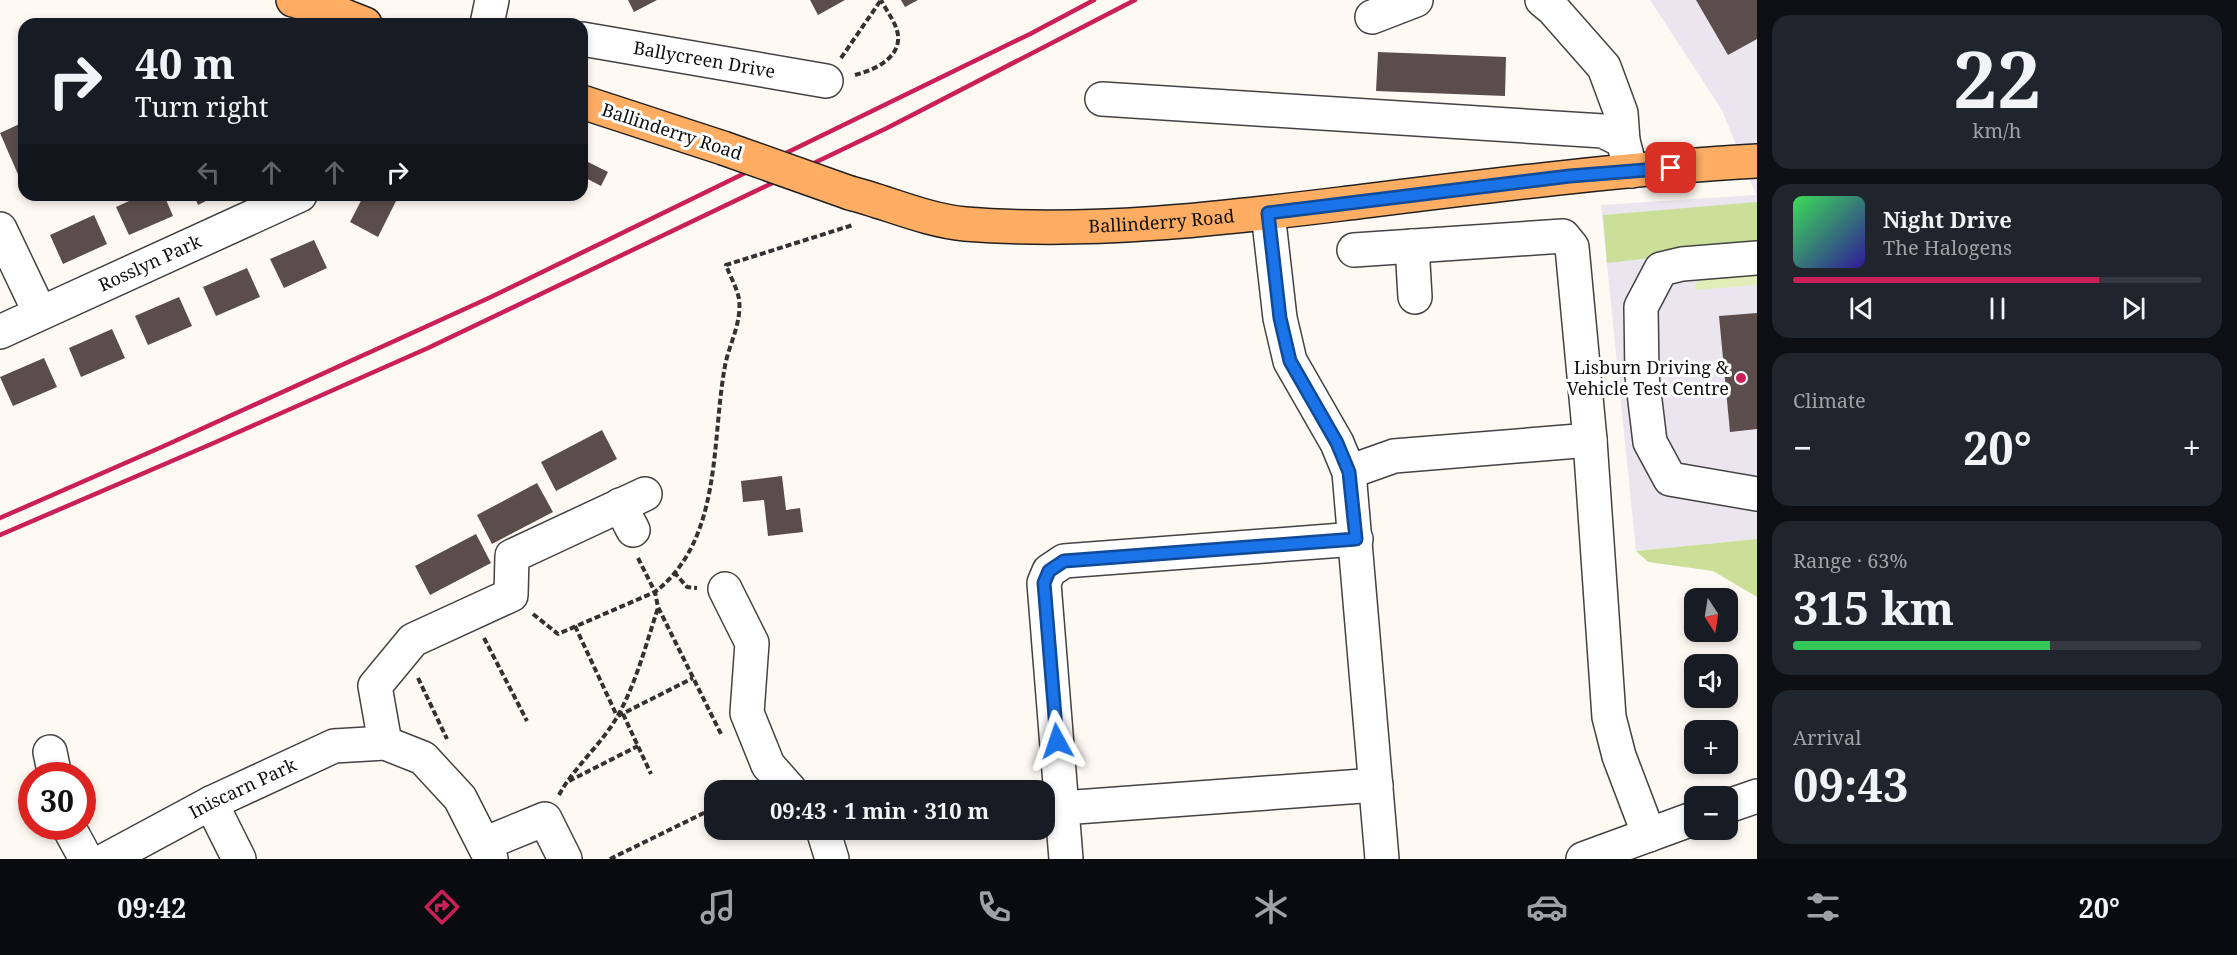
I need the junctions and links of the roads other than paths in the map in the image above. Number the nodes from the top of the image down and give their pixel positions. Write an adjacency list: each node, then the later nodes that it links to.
1 (1416, 0): 4 (street)
2 (1542, 0): 10 (street)
3 (300, 1): 5 (main road)
4 (1372, 17)
5 (348, 18)
6 (588, 40): 7 (street, Ballycreen Drive)
7 (826, 81)
8 (1102, 99): 10 (street)
9 (588, 104): 13 (main road, Ballinderry Road, bridge)
10 (1627, 156): 11 (main road, Ballinderry Road); 13 (main road, Ballinderry Road)
11 (1757, 161)
12 (287, 201): 19 (street, Rosslyn Park)
13 (1268, 213): 22 (street)
14 (0, 229): 19 (street)
15 (1412, 246): 16 (street); 18 (street); 21 (street)
16 (1354, 250)
17 (1757, 258): 23 (street)
18 (1415, 297)
19 (40, 313): 20 (street, Rosslyn Park)
20 (0, 332)
21 (1590, 440): 22 (street); 35 (street)
22 (1349, 472): 25 (street)
23 (1757, 494)
24 (633, 510): 27 (street)
25 (1356, 539): 29 (street); 33 (street)
26 (725, 589): 28 (street)
27 (385, 743): 32 (street, Iniscarn Park); 38 (street, Iniscarn Park)
28 (781, 780)
29 (1376, 785): 33 (street); 45 (street)
30 (1757, 796): 31 (street)
31 (1738, 803)
32 (211, 804): 40 (street, Iniscarn Park); 41 (street)
33 (1062, 808): 44 (street)
34 (1684, 822): 35 (street)
35 (1649, 835): 46 (street)
36 (76, 840): 39 (street)
37 (826, 840): 43 (street)
38 (488, 852): 42 (street)
39 (86, 859)
40 (107, 859)
41 (239, 859)
42 (566, 859)
43 (832, 859)
44 (1066, 859)
45 (1382, 859)
46 (1583, 859)

